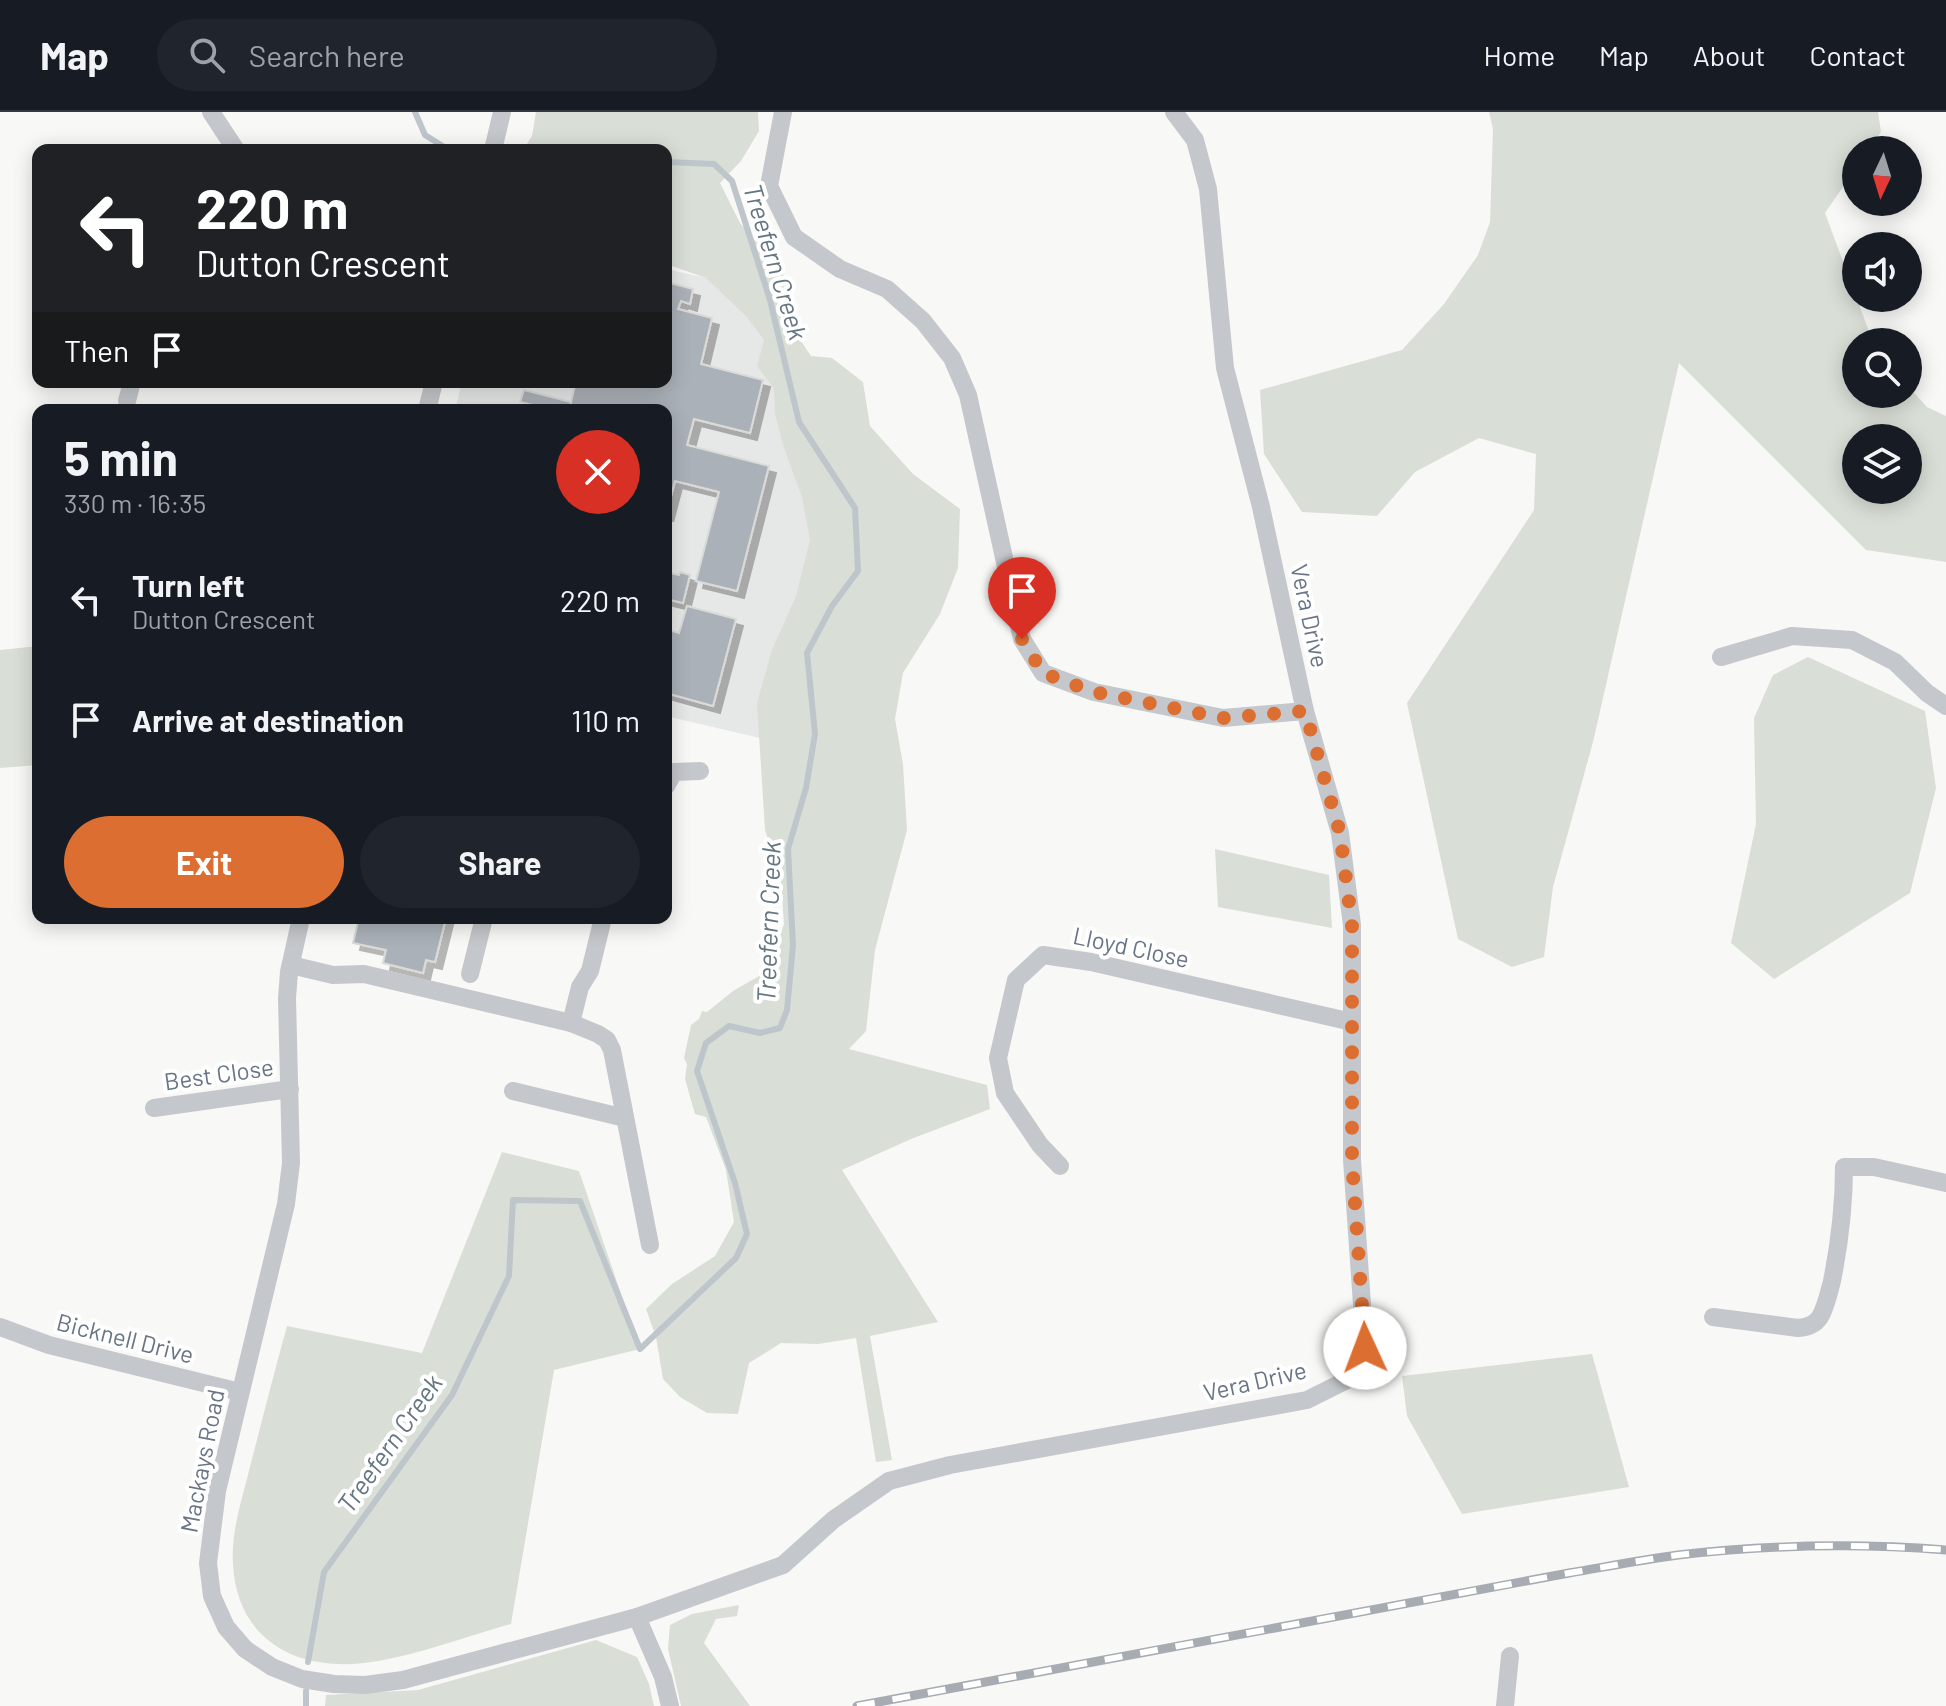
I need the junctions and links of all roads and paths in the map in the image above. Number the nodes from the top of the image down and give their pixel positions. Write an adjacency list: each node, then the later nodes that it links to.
1 (211, 112): 5 (street)
2 (502, 112): 6 (street)
3 (783, 112): 11 (street)
4 (1174, 112): 11 (street, Vera Drive)
5 (232, 144)
6 (494, 144)
7 (130, 388): 8 (street)
8 (127, 401)
9 (1721, 657): 10 (street)
10 (1946, 706)
11 (1305, 711): 19 (street, Vera Drive)
12 (700, 771): 13 (street)
13 (672, 776)
14 (300, 924): 17 (street, Mackays Road)
15 (482, 924): 18 (street)
16 (602, 924): 20 (street)
17 (291, 965): 20 (street); 21 (street, Mackays Road)
18 (470, 974)
19 (1352, 1022): 25 (street, Lloyd Close); 31 (street, Vera Drive)
20 (571, 1023): 24 (street)
21 (290, 1089): 23 (street, Best Close); 30 (street, Mackays Road)
22 (513, 1091): 24 (street)
23 (154, 1108)
24 (625, 1118): 27 (street)
25 (1060, 1166)
26 (1946, 1183): 28 (street)
27 (650, 1245)
28 (1713, 1317)
29 (0, 1327): 30 (street, Bicknell Drive)
30 (240, 1392): 31 (street, Mackays Road)
31 (637, 1617): 33 (street)
32 (1510, 1656): 34 (street)
33 (670, 1706)
34 (1505, 1706)

